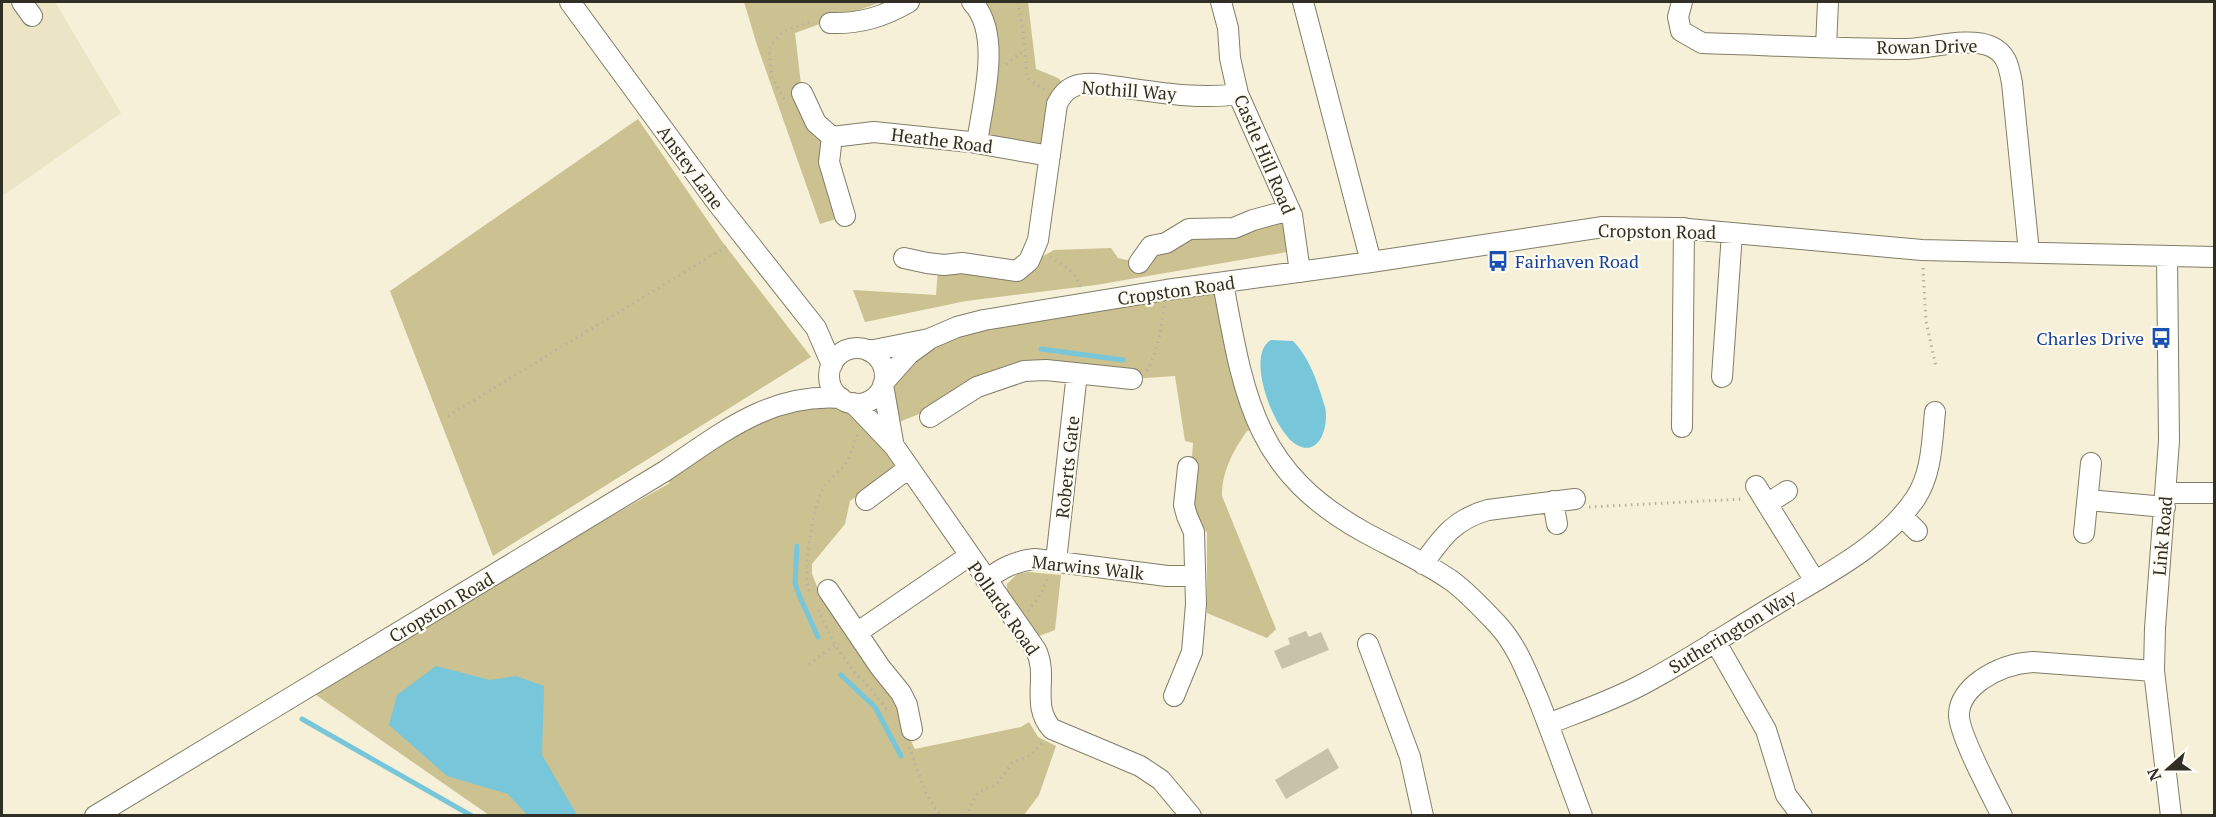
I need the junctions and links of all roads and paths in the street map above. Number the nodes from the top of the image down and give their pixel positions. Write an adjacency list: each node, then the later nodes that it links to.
1 (570, 2): 21 (street, Anstey Lane)
2 (909, 2): 9 (street)
3 (972, 2): 15 (street)
4 (1018, 2): 12 (path)
5 (1221, 2): 11 (street, Castle Hill Road)
6 (1303, 2): 28 (street)
7 (1682, 2): 10 (street, Rowan Drive)
8 (1828, 2): 10 (street)
9 (823, 20): 13 (path)
10 (1826, 47): 24 (street, Rowan Drive)
11 (1238, 94): 12 (street, Nothill Way); 17 (street, Castle Hill Road)
12 (1061, 96): 16 (street, Nothill Way)
13 (795, 99): 14 (street)
14 (832, 137): 15 (street, Heathe Road); 18 (street)
15 (977, 143): 16 (street, Heathe Road)
16 (1050, 156): 22 (street, Nothill Way)
17 (1290, 210): 29 (street); 30 (street, Castle Hill Road)
18 (845, 216)
19 (1684, 228): 20 (street, Cropston Road); 28 (street, Cropston Road); 48 (street)
20 (1732, 233): 23 (street, Cropston Road); 40 (street)
21 (743, 236): 34 (street, Anstey Lane); 46 (path)
22 (1038, 240): 27 (street); 33 (path)
23 (1922, 250): 24 (street, Cropston Road); 37 (path)
24 (2029, 252): 25 (street, Cropston Road)
25 (2166, 256): 26 (street, Cropston Road); 59 (street, Link Road)
26 (2214, 257)
27 (904, 258)
28 (1371, 262): 30 (street, Cropston Road)
29 (1139, 263)
30 (1300, 272): 31 (street, Cropston Road)
31 (1222, 283): 32 (street, Cropston Road); 67 (street)
32 (1166, 290): 33 (street, Cropston Road); 41 (path)
33 (1083, 304): 35 (street, Cropston Road)
34 (816, 328): 36 (street, Anstey Lane); 38 (street, Anstey Lane)
35 (929, 339): 36 (street, Cropston Road); 42 (street, Cropston Road)
36 (861, 350): 38 (street, Cropston Road); 42 (street)
37 (1936, 367)
38 (830, 370): 43 (street, Cropston Road); 44 (street)
39 (1077, 373): 41 (street); 47 (street); 66 (street, Roberts Gate)
40 (1722, 376)
41 (1132, 380)
42 (884, 383): 44 (street, Cropston Road); 49 (street, Pollards Road)
43 (788, 401): 44 (street, Cropston Road); 83 (street, Cropston Road)
44 (847, 401): 49 (street, Pollards Road)
45 (1935, 412): 61 (street, Sutherington Way)
46 (448, 416)
47 (930, 417)
48 (1682, 427)
49 (894, 446): 52 (street, Pollards Road)
50 (2091, 463): 58 (street)
51 (1188, 467): 68 (street)
52 (909, 468): 57 (street); 65 (street, Pollards Road)
53 (1787, 491): 55 (street)
54 (2214, 493): 59 (street)
55 (1762, 496): 56 (path); 70 (street)
56 (1575, 499): 60 (street)
57 (866, 500)
58 (2088, 500): 59 (street); 64 (street)
59 (2165, 500): 78 (street, Link Road)
60 (1554, 501): 62 (street); 67 (street)
61 (1902, 516): 63 (street); 70 (street, Sutherington Way)
62 (1557, 524)
63 (1917, 531)
64 (2084, 533)
65 (969, 556): 69 (street, Pollards Road); 73 (street)
66 (1052, 560): 68 (street, Marwins Walk); 69 (street, Marwins Walk); 72 (path)
67 (1423, 564): 80 (street)
68 (1195, 576): 79 (street)
69 (986, 580): 72 (street, Pollards Road)
70 (1815, 581): 74 (street, Sutherington Way)
71 (828, 590): 73 (street)
72 (1014, 621): 81 (street, Pollards Road)
73 (858, 632): 82 (street)
74 (1715, 641): 80 (street, Sutherington Way); 88 (street)
75 (1368, 644): 86 (street)
76 (835, 645): 77 (path)
77 (809, 664)
78 (2154, 671): 89 (street); 90 (street, Link Road)
79 (1174, 696)
80 (1548, 724): 87 (street)
81 (1052, 729): 84 (path); 85 (street)
82 (912, 730)
83 (94, 816)
84 (966, 816)
85 (1191, 816)
86 (1423, 816)
87 (1582, 816)
88 (1802, 816)
89 (2001, 816)
90 (2170, 816)

